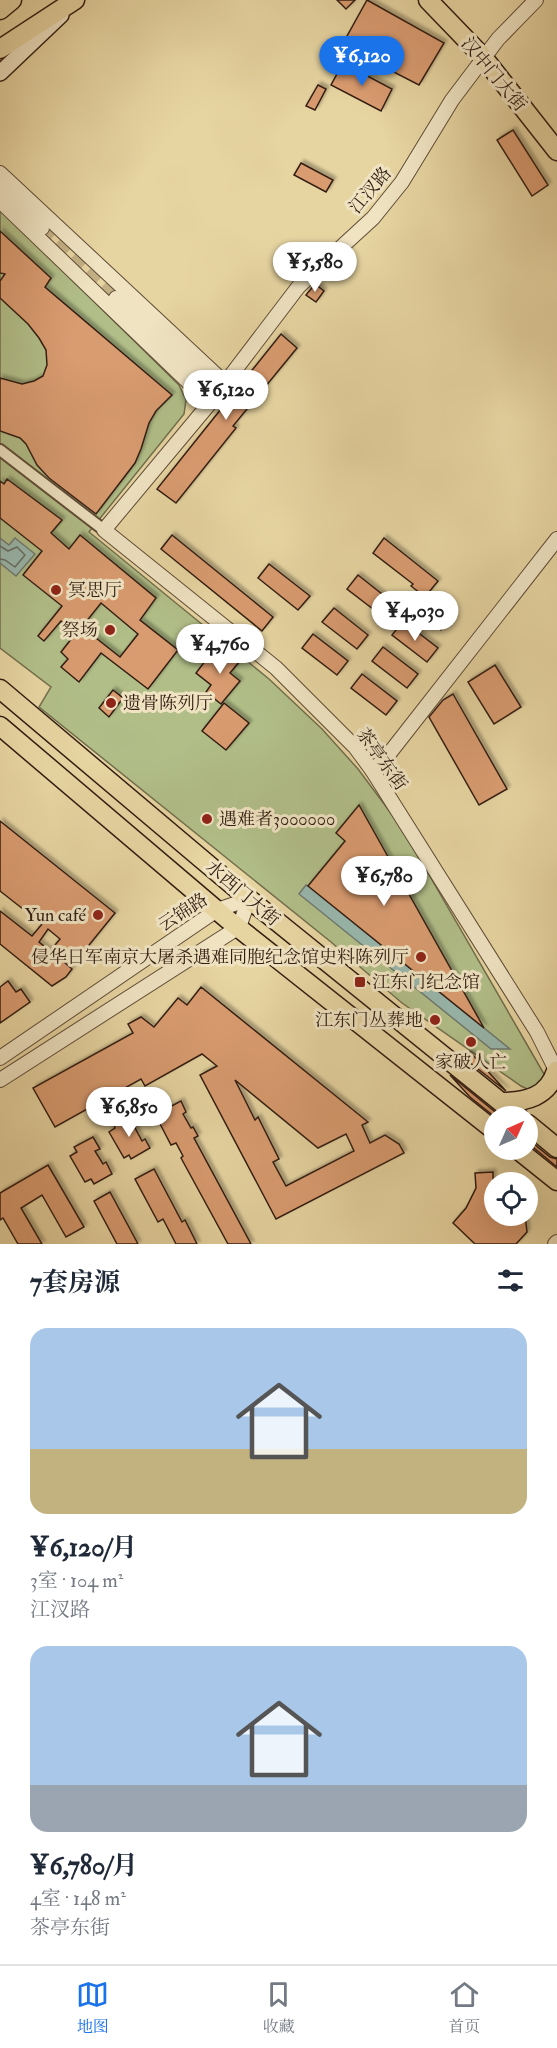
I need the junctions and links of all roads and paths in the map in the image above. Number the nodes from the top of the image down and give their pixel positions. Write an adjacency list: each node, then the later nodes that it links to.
1 (12, 0): 6 (main road)
2 (52, 0): 7 (main road)
3 (76, 0): 7 (main road); 9 (main road)
4 (428, 0): 8 (main road, 汉中门大街)
5 (536, 0): 8 (street, 江汊路)
6 (0, 10)
7 (0, 47)
8 (483, 57): 10 (main road, 汉中门大街); 22 (street, 江汊路)
9 (0, 73)
10 (557, 151)
11 (0, 172): 14 (street)
12 (0, 187): 15 (street)
13 (0, 201): 15 (street)
14 (57, 226): 15 (street); 16 (street)
15 (41, 234): 17 (street)
16 (79, 246): 17 (street); 18 (street)
17 (62, 261): 19 (street)
18 (95, 263): 19 (street); 20 (street)
19 (81, 279): 21 (street)
20 (117, 283): 21 (street); 22 (street)
21 (109, 299): 22 (street)
22 (217, 393): 24 (street, 江汊路)
23 (0, 450): 24 (street)
24 (104, 530): 28 (street, 茶亭东街)
25 (557, 539): 28 (street)
26 (0, 689): 29 (main road, 水西门大街)
27 (0, 726): 30 (main road, 水西门大街)
28 (372, 770): 33 (street, 茶亭东街)
29 (249, 899): 30 (street, 云锦路); 31 (street); 35 (main road, 水西门大街)
30 (217, 910): 31 (main road, 水西门大街); 32 (street, 云锦路)
31 (239, 927): 34 (street); 37 (main road, 水西门大街)
32 (0, 1058)
33 (557, 1071): 35 (main road)
34 (0, 1080)
35 (501, 1102): 36 (main road, 水西门大街)
36 (506, 1106)
37 (484, 1122)
38 (538, 1132): 39 (main road)
39 (557, 1148)
40 (531, 1160): 41 (main road)
41 (557, 1181)

